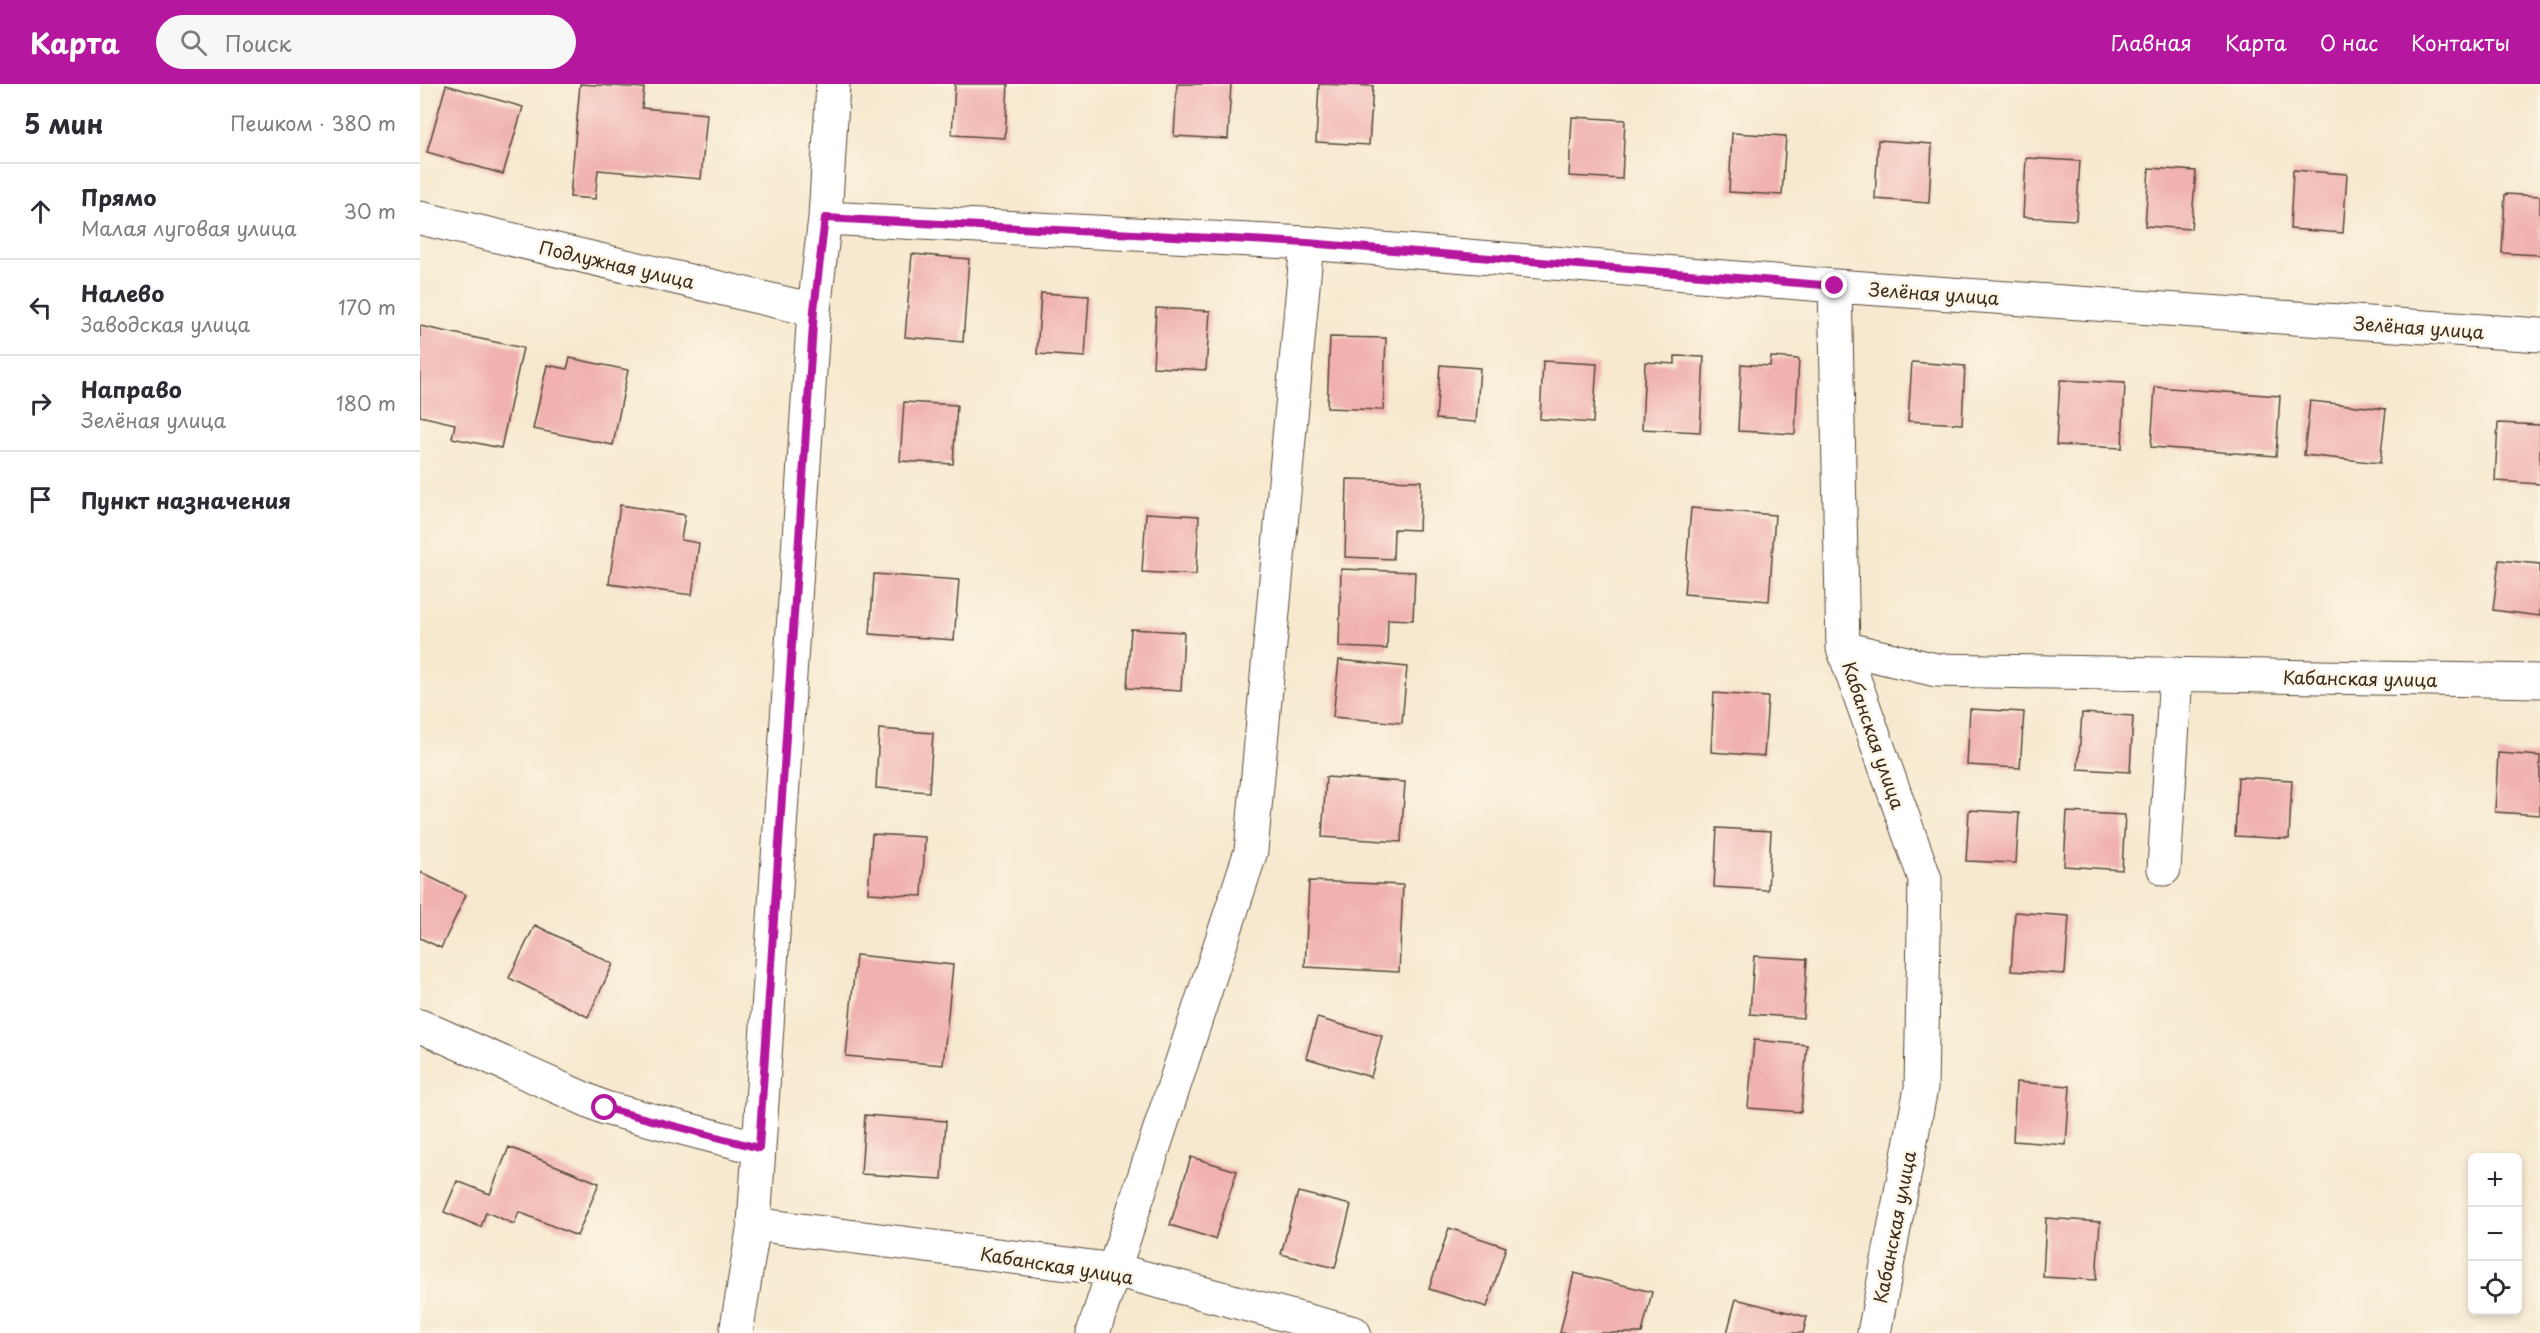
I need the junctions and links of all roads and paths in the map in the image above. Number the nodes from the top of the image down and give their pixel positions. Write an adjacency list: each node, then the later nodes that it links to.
1 (833, 84): 3 (street)
2 (420, 218): 6 (street, Подлужная улица)
3 (825, 218): 4 (street, Зелёная улица); 6 (street)
4 (1307, 243): 5 (street, Зелёная улица); 15 (street)
5 (1835, 286): 7 (street, Зелёная улица); 8 (street)
6 (814, 310): 13 (street)
7 (2540, 335)
8 (1844, 648): 9 (street, Кабанская улица); 19 (street, Кабанская улица)
9 (2176, 675): 10 (street, Кабанская улица); 11 (street)
10 (2540, 681)
11 (2164, 869)
12 (420, 1026): 13 (street)
13 (759, 1148): 14 (street)
14 (753, 1224): 15 (street, Кабанская улица); 16 (street)
15 (1115, 1270): 17 (street); 18 (street, Кабанская улица)
16 (736, 1333)
17 (1093, 1333)
18 (1354, 1333)
19 (1874, 1333)

